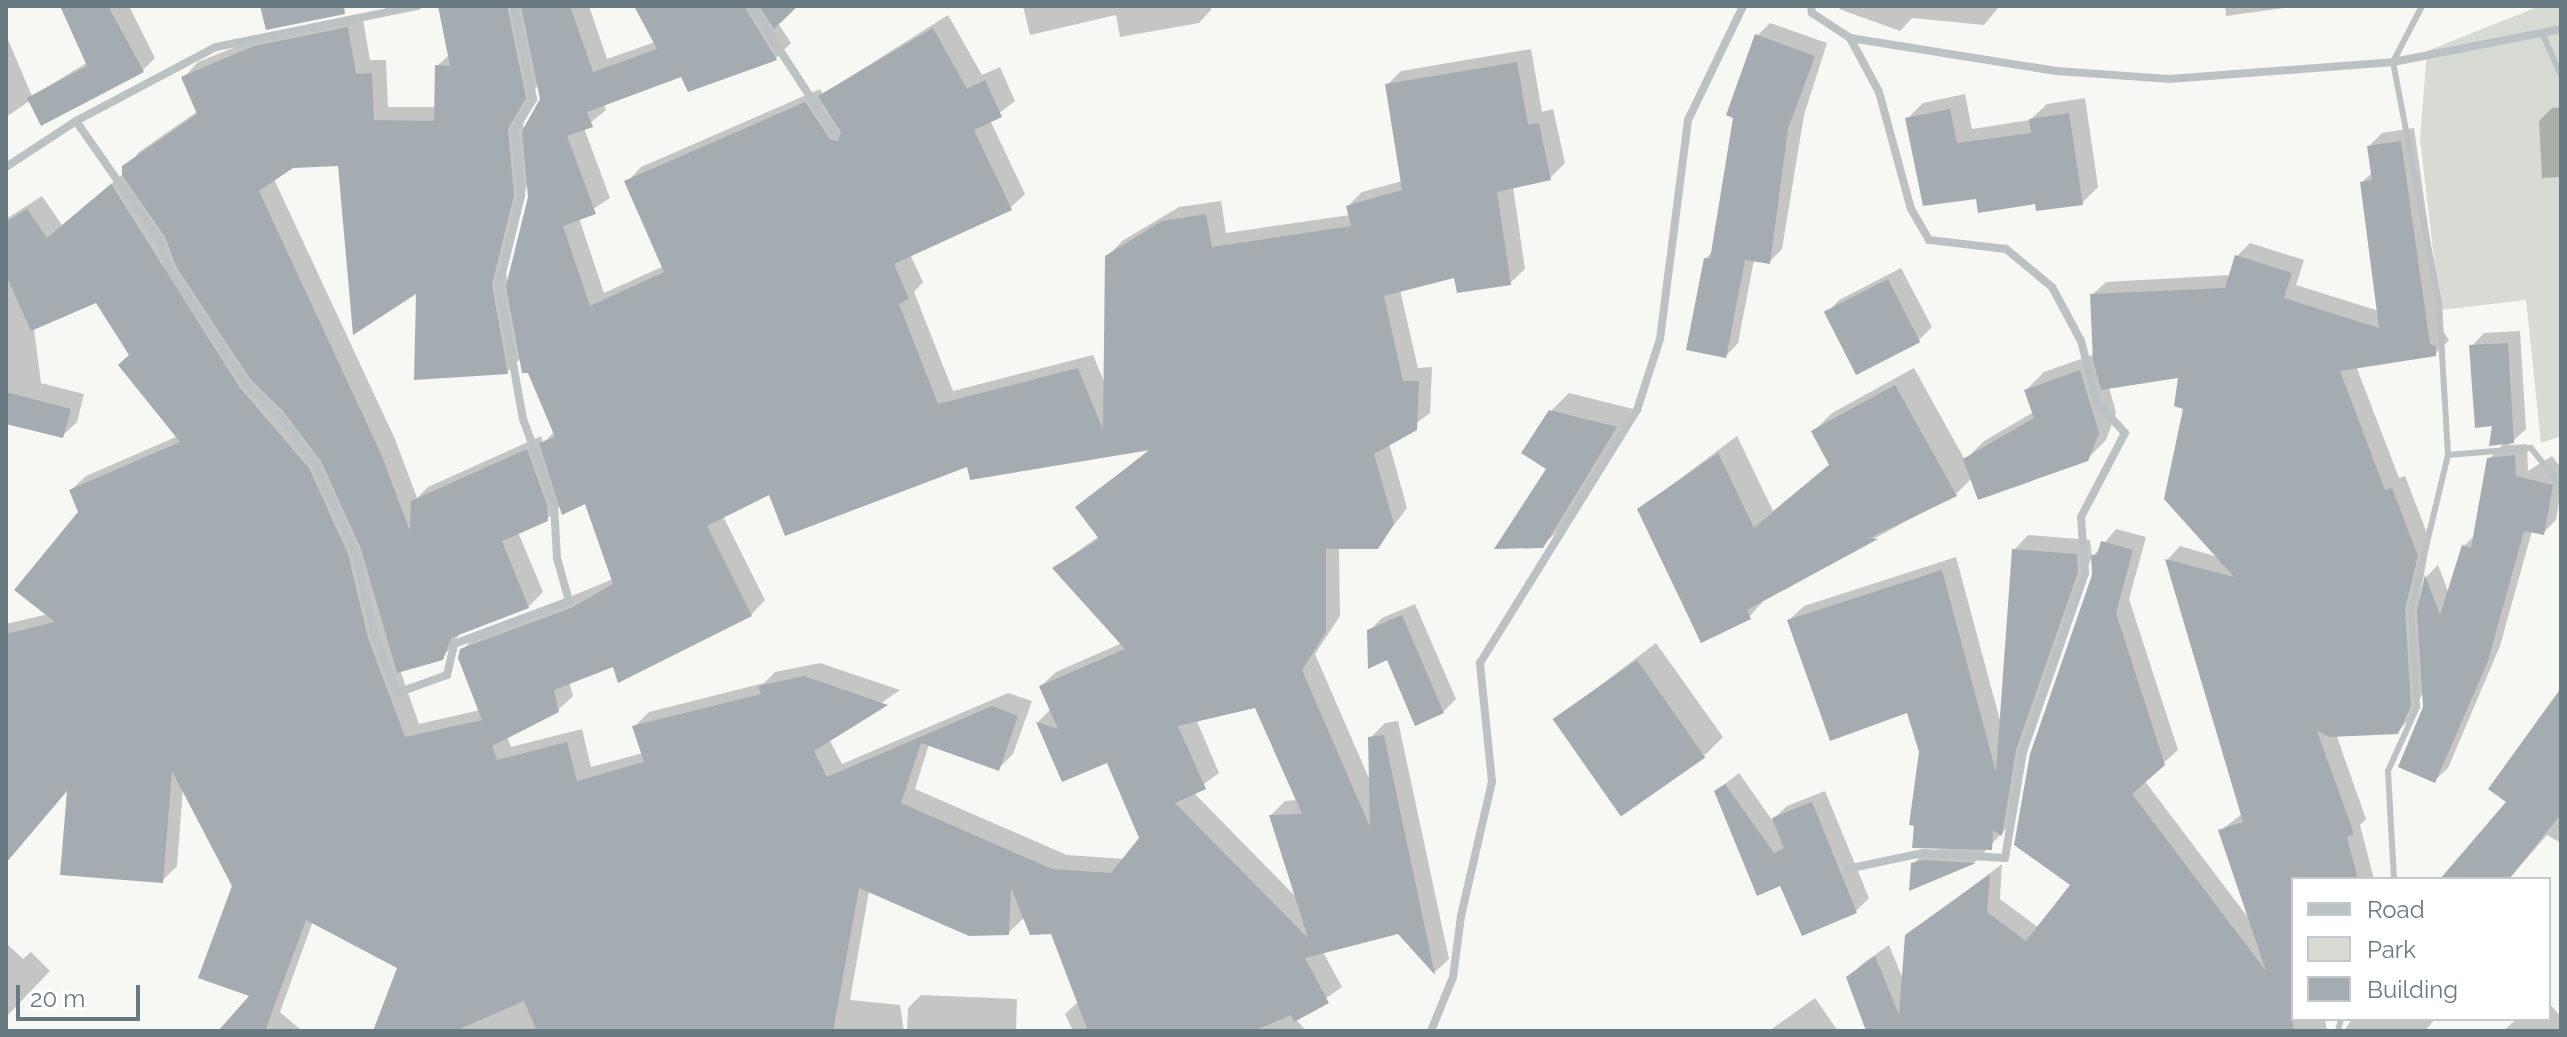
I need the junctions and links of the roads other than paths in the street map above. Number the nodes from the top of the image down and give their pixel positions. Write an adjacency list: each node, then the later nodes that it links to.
1 (418, 6): 12 (street)
2 (514, 6): 12 (street)
3 (751, 6): 13 (street)
4 (1743, 6): 19 (street)
5 (1811, 6): 9 (street)
6 (2422, 6): 10 (lane)
7 (2561, 29): 8 (street)
8 (2542, 33): 10 (street); 11 (lane)
9 (1850, 38): 10 (street); 17 (street)
10 (2393, 62): 15 (lane)
11 (2561, 75)
12 (76, 121): 14 (street)
13 (835, 135)
14 (6, 167)
15 (2448, 455): 16 (lane); 18 (lane)
16 (2561, 486)
17 (1847, 869)
18 (2394, 877)
19 (1431, 1031)

